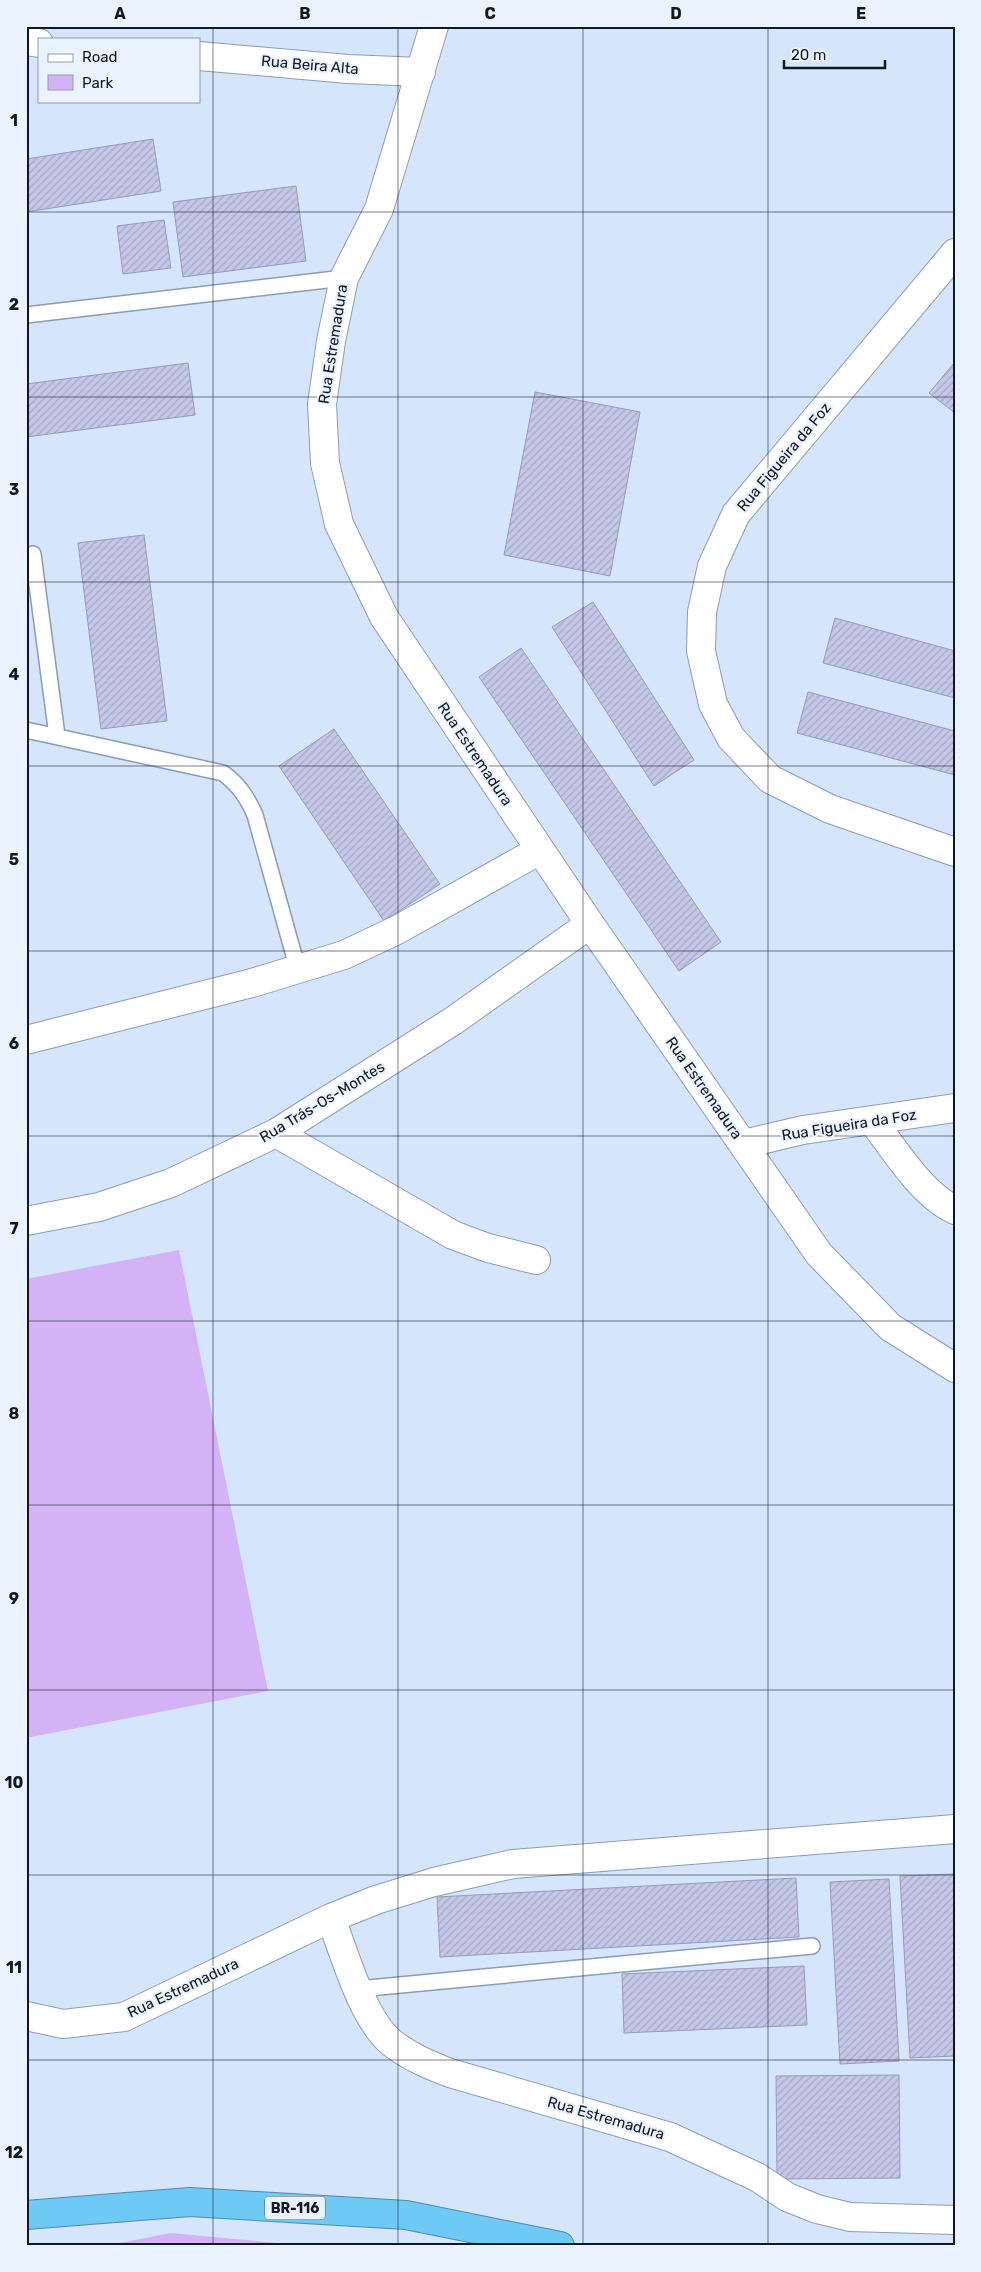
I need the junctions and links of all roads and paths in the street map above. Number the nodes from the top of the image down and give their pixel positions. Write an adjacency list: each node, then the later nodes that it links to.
1 (434, 26): 3 (street, Rua Estremadura)
2 (200, 56): 3 (street, Rua Beira Alta)
3 (421, 72): 5 (street, Rua Estremadura)
4 (955, 253): 11 (street, Rua Figueira da Foz)
5 (344, 278): 6 (lane); 10 (street, Rua Estremadura)
6 (26, 315)
7 (32, 554): 9 (lane)
8 (26, 730): 9 (lane)
9 (57, 736): 13 (lane)
10 (540, 850): 12 (street, Rua Estremadura); 13 (street)
11 (955, 852)
12 (590, 924): 17 (street, Rua Trás-Os-Montes); 18 (street, Rua Estremadura)
13 (298, 970): 14 (street)
14 (26, 1040)
15 (955, 1108): 16 (street, Rua Figueira da Foz)
16 (872, 1120): 18 (street, Rua Figueira da Foz); 19 (street)
17 (276, 1133): 20 (street, Rua Trás-Os-Montes); 21 (street)
18 (744, 1144): 22 (street, Rua Estremadura)
19 (955, 1210)
20 (26, 1221)
21 (536, 1260)
22 (955, 1368)
23 (955, 1829): 24 (street, Rua Estremadura)
24 (331, 1918): 26 (street, Rua Estremadura); 27 (street, Rua Estremadura)
25 (812, 1946): 26 (lane)
26 (358, 1989): 29 (street, Rua Estremadura)
27 (26, 2016)
28 (26, 2214): 30 (highway, BR-116)
29 (955, 2220)
30 (560, 2246)

